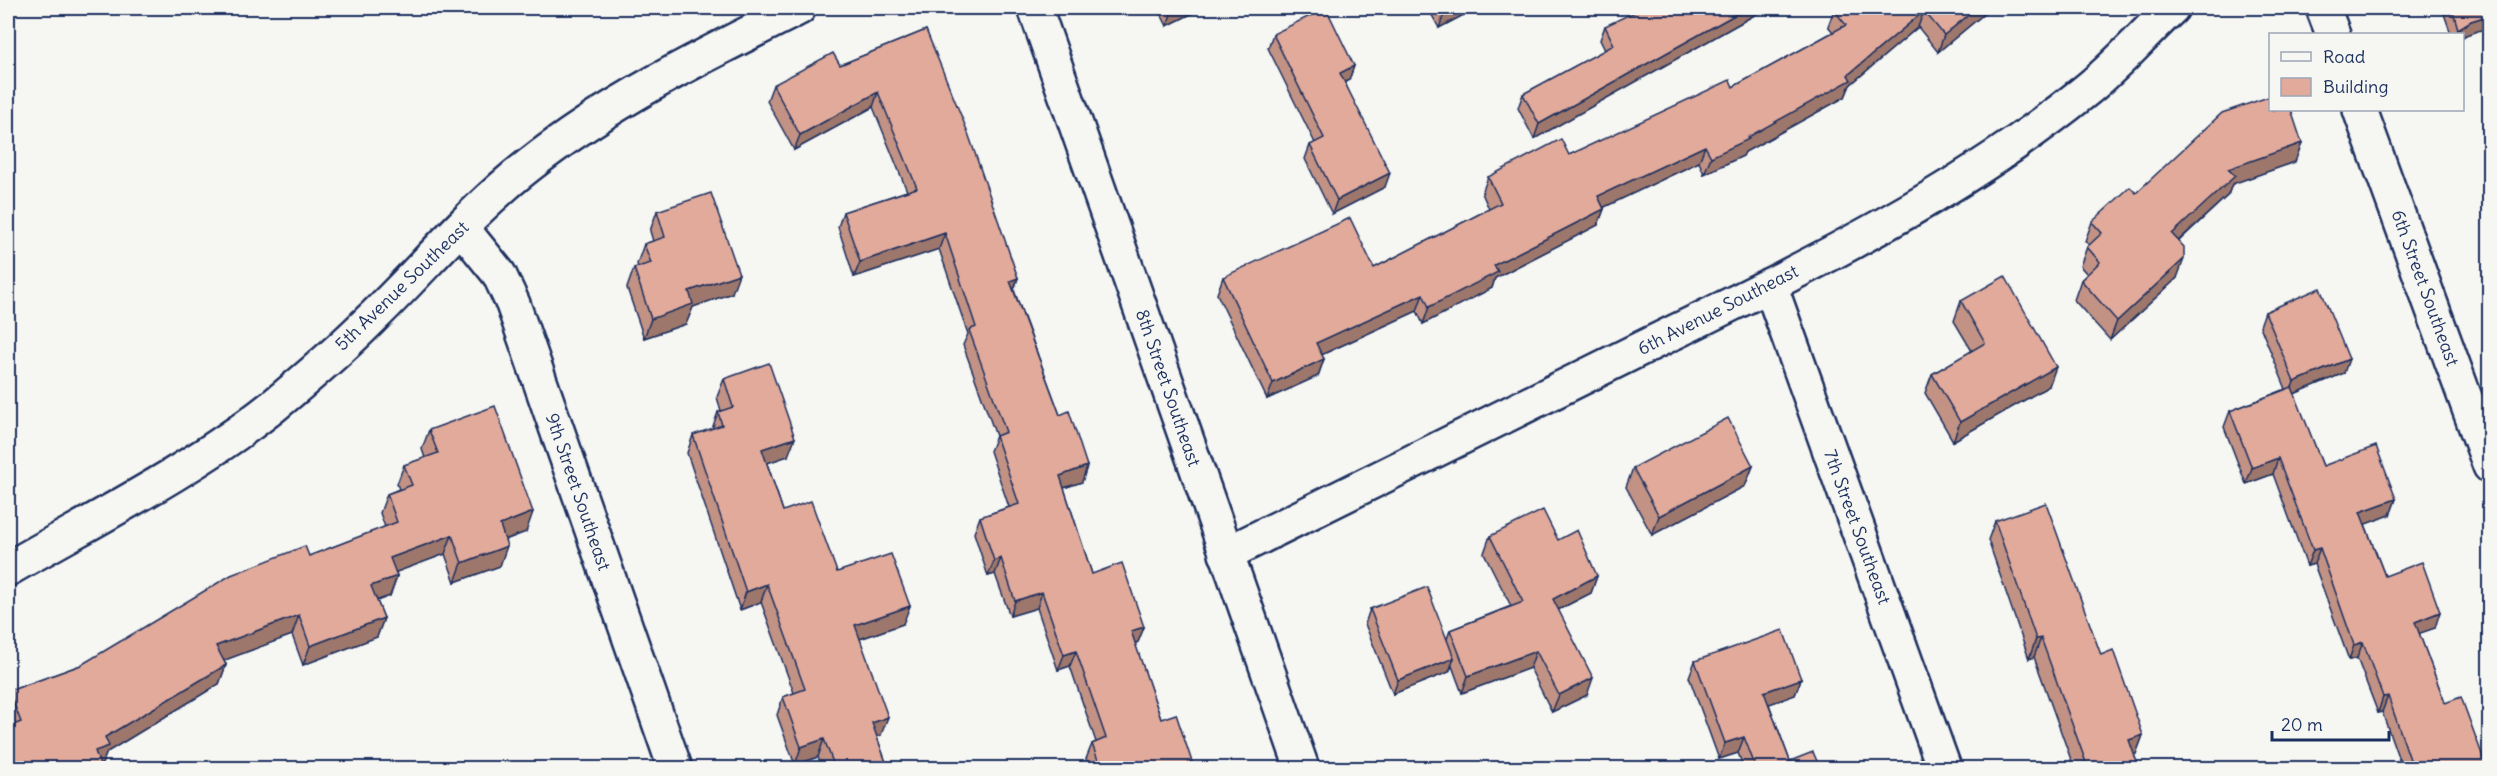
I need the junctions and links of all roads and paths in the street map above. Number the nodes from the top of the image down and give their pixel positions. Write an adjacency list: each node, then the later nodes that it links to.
1 (799, 8): 7 (street, 5th Avenue Southeast)
2 (1035, 8): 10 (street, 8th Street Southeast)
3 (2172, 8): 8 (street, 6th Avenue Southeast)
4 (2323, 8): 5 (street)
5 (2333, 33)
6 (2360, 111): 9 (street, 6th Street Southeast)
7 (461, 227): 11 (street, 5th Avenue Southeast); 12 (street, 9th Street Southeast)
8 (1770, 285): 10 (street, 6th Avenue Southeast); 14 (street, 7th Street Southeast)
9 (2490, 466)
10 (1226, 554): 13 (street, 8th Street Southeast)
11 (8, 569)
12 (675, 768)
13 (1302, 768)
14 (1944, 768)

